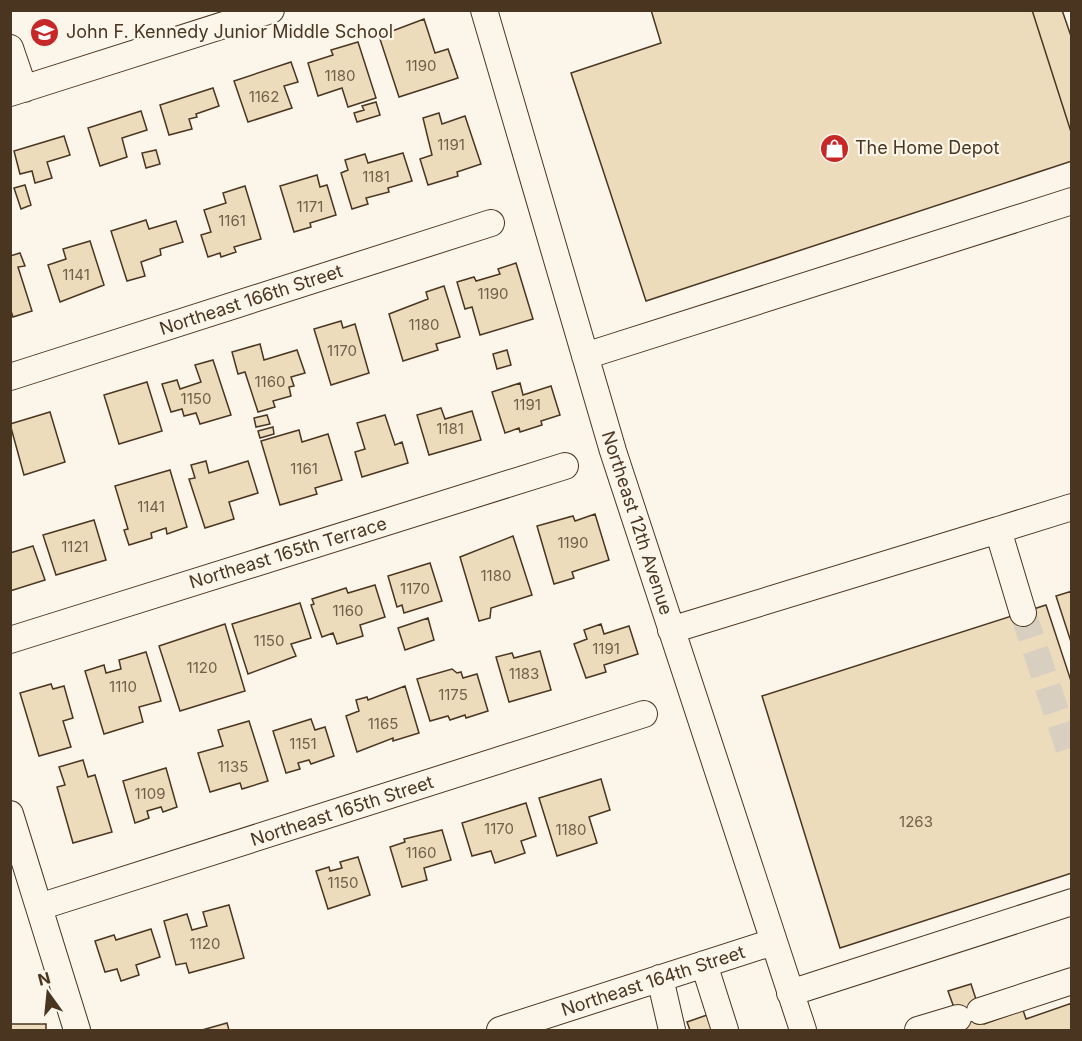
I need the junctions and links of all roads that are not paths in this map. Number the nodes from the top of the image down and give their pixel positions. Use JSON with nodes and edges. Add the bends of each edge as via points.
{"nodes":[{"id":1,"x":271,"y":10,"type":"edge"},
{"id":2,"x":484,"y":10,"type":"edge"},
{"id":3,"x":222,"y":18,"type":"edge"},
{"id":4,"x":10,"y":48,"type":"edge"},
{"id":5,"x":17,"y":91,"type":"edge"},
{"id":6,"x":1071,"y":201,"type":"edge"},
{"id":7,"x":491,"y":223,"type":"dead end"},
{"id":8,"x":585,"y":356,"type":"junction"},
{"id":9,"x":10,"y":377,"type":"edge"},
{"id":10,"x":565,"y":466,"type":"dead end"},
{"id":11,"x":1071,"y":507,"type":"edge"},
{"id":12,"x":998,"y":530,"type":"junction"},
{"id":13,"x":1023,"y":613,"type":"tunnel mouth"},
{"id":14,"x":671,"y":630,"type":"junction"},
{"id":15,"x":10,"y":640,"type":"edge"},
{"id":16,"x":644,"y":714,"type":"dead end"},
{"id":17,"x":12,"y":821,"type":"edge"},
{"id":18,"x":1071,"y":902,"type":"edge"},
{"id":19,"x":39,"y":907,"type":"junction"},
{"id":20,"x":773,"y":942,"type":"junction"},
{"id":21,"x":704,"y":964,"type":"junction"},
{"id":22,"x":660,"y":978,"type":"junction"},
{"id":23,"x":1071,"y":981,"type":"edge"},
{"id":24,"x":790,"y":993,"type":"junction"},
{"id":25,"x":561,"y":1021,"type":"edge"},
{"id":26,"x":77,"y":1030,"type":"edge"},
{"id":27,"x":500,"y":1030,"type":"edge"},
{"id":28,"x":672,"y":1030,"type":"edge"},
{"id":29,"x":725,"y":1030,"type":"edge"},
{"id":30,"x":803,"y":1030,"type":"edge"},
{"id":31,"x":918,"y":1030,"type":"edge"}],
"edges":[{"from":1,"to":3,"type":"street"},
{"from":2,"to":8,"type":"street","name":"Northeast 12th Avenue"},
{"from":3,"to":5,"type":"street"},
{"from":4,"to":5,"type":"street"},
{"from":6,"to":8,"type":"street"},
{"from":7,"to":9,"type":"street","name":"Northeast 166th Street"},
{"from":8,"to":14,"type":"street","name":"Northeast 12th Avenue"},
{"from":10,"to":15,"type":"street","name":"Northeast 165th Terrace"},
{"from":11,"to":12,"type":"street"},
{"from":12,"to":13,"type":"street"},
{"from":12,"to":14,"type":"street"},
{"from":14,"to":20,"type":"street","name":"Northeast 12th Avenue"},
{"from":16,"to":19,"type":"street","name":"Northeast 165th Street"},
{"from":17,"to":19,"type":"street"},
{"from":18,"to":24,"type":"street"},
{"from":19,"to":26,"type":"street"},
{"from":20,"to":21,"type":"street","name":"Northeast 164th Street"},
{"from":20,"to":24,"type":"street","name":"Northeast 12th Avenue"},
{"from":21,"to":22,"type":"street","name":"Northeast 164th Street"},
{"from":21,"to":29,"type":"street"},
{"from":22,"to":25,"type":"street","name":"Northeast 164th Street"},
{"from":22,"to":28,"type":"street"},
{"from":23,"to":31,"type":"street"},
{"from":24,"to":30,"type":"street","name":"Northeast 12th Avenue"},
{"from":25,"to":27,"type":"street","name":"Northeast 164th Street"}]}
